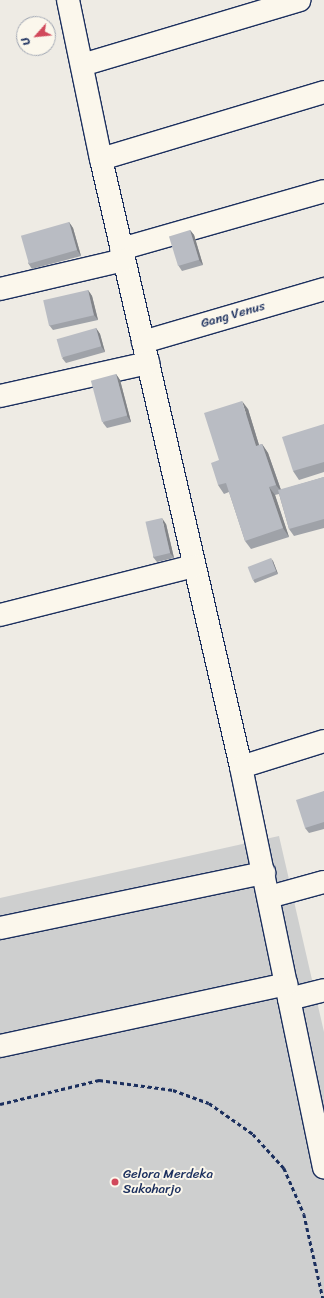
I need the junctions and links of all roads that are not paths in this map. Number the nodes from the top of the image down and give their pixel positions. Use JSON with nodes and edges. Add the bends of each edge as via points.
{"nodes":[{"id":1,"x":68,"y":0,"type":"edge"},
{"id":2,"x":300,"y":0,"type":"edge"},
{"id":3,"x":82,"y":64,"type":"junction"},
{"id":4,"x":324,"y":92,"type":"edge"},
{"id":5,"x":101,"y":159,"type":"junction"},
{"id":6,"x":324,"y":191,"type":"edge"},
{"id":7,"x":123,"y":254,"type":"junction"},
{"id":8,"x":0,"y":289,"type":"edge"},
{"id":9,"x":324,"y":289,"type":"edge"},
{"id":10,"x":145,"y":352,"type":"junction"},
{"id":11,"x":0,"y":396,"type":"edge"},
{"id":12,"x":194,"y":566,"type":"junction"},
{"id":13,"x":0,"y":615,"type":"edge"},
{"id":14,"x":324,"y":741,"type":"edge"},
{"id":15,"x":241,"y":767,"type":"junction"},
{"id":16,"x":264,"y":873,"type":"junction"},
{"id":17,"x":324,"y":882,"type":"edge"},
{"id":18,"x":269,"y":897,"type":"junction"},
{"id":19,"x":0,"y":928,"type":"edge"},
{"id":20,"x":324,"y":990,"type":"edge"},
{"id":21,"x":288,"y":992,"type":"junction"},
{"id":22,"x":0,"y":1046,"type":"edge"},
{"id":23,"x":316,"y":1093,"type":"edge"},
{"id":24,"x":324,"y":1168,"type":"edge"}],
"edges":[{"from":1,"to":3,"type":"street"},
{"from":2,"to":3,"type":"street"},
{"from":3,"to":5,"type":"street"},
{"from":4,"to":5,"type":"street"},
{"from":5,"to":7,"type":"street"},
{"from":6,"to":7,"type":"street"},
{"from":7,"to":8,"type":"street"},
{"from":7,"to":10,"type":"street"},
{"from":9,"to":10,"type":"street","name":"Gang Venus"},
{"from":10,"to":11,"type":"street","name":"Gang Venus"},
{"from":10,"to":12,"type":"street"},
{"from":12,"to":13,"type":"street"},
{"from":12,"to":15,"type":"street"},
{"from":14,"to":15,"type":"street"},
{"from":15,"to":16,"type":"street"},
{"from":16,"to":18,"type":"street"},
{"from":16,"to":19,"type":"street"},
{"from":17,"to":18,"type":"street"},
{"from":18,"to":21,"type":"street"},
{"from":20,"to":21,"type":"street"},
{"from":21,"to":22,"type":"street"},
{"from":21,"to":23,"type":"street"},
{"from":23,"to":24,"type":"street"}]}
